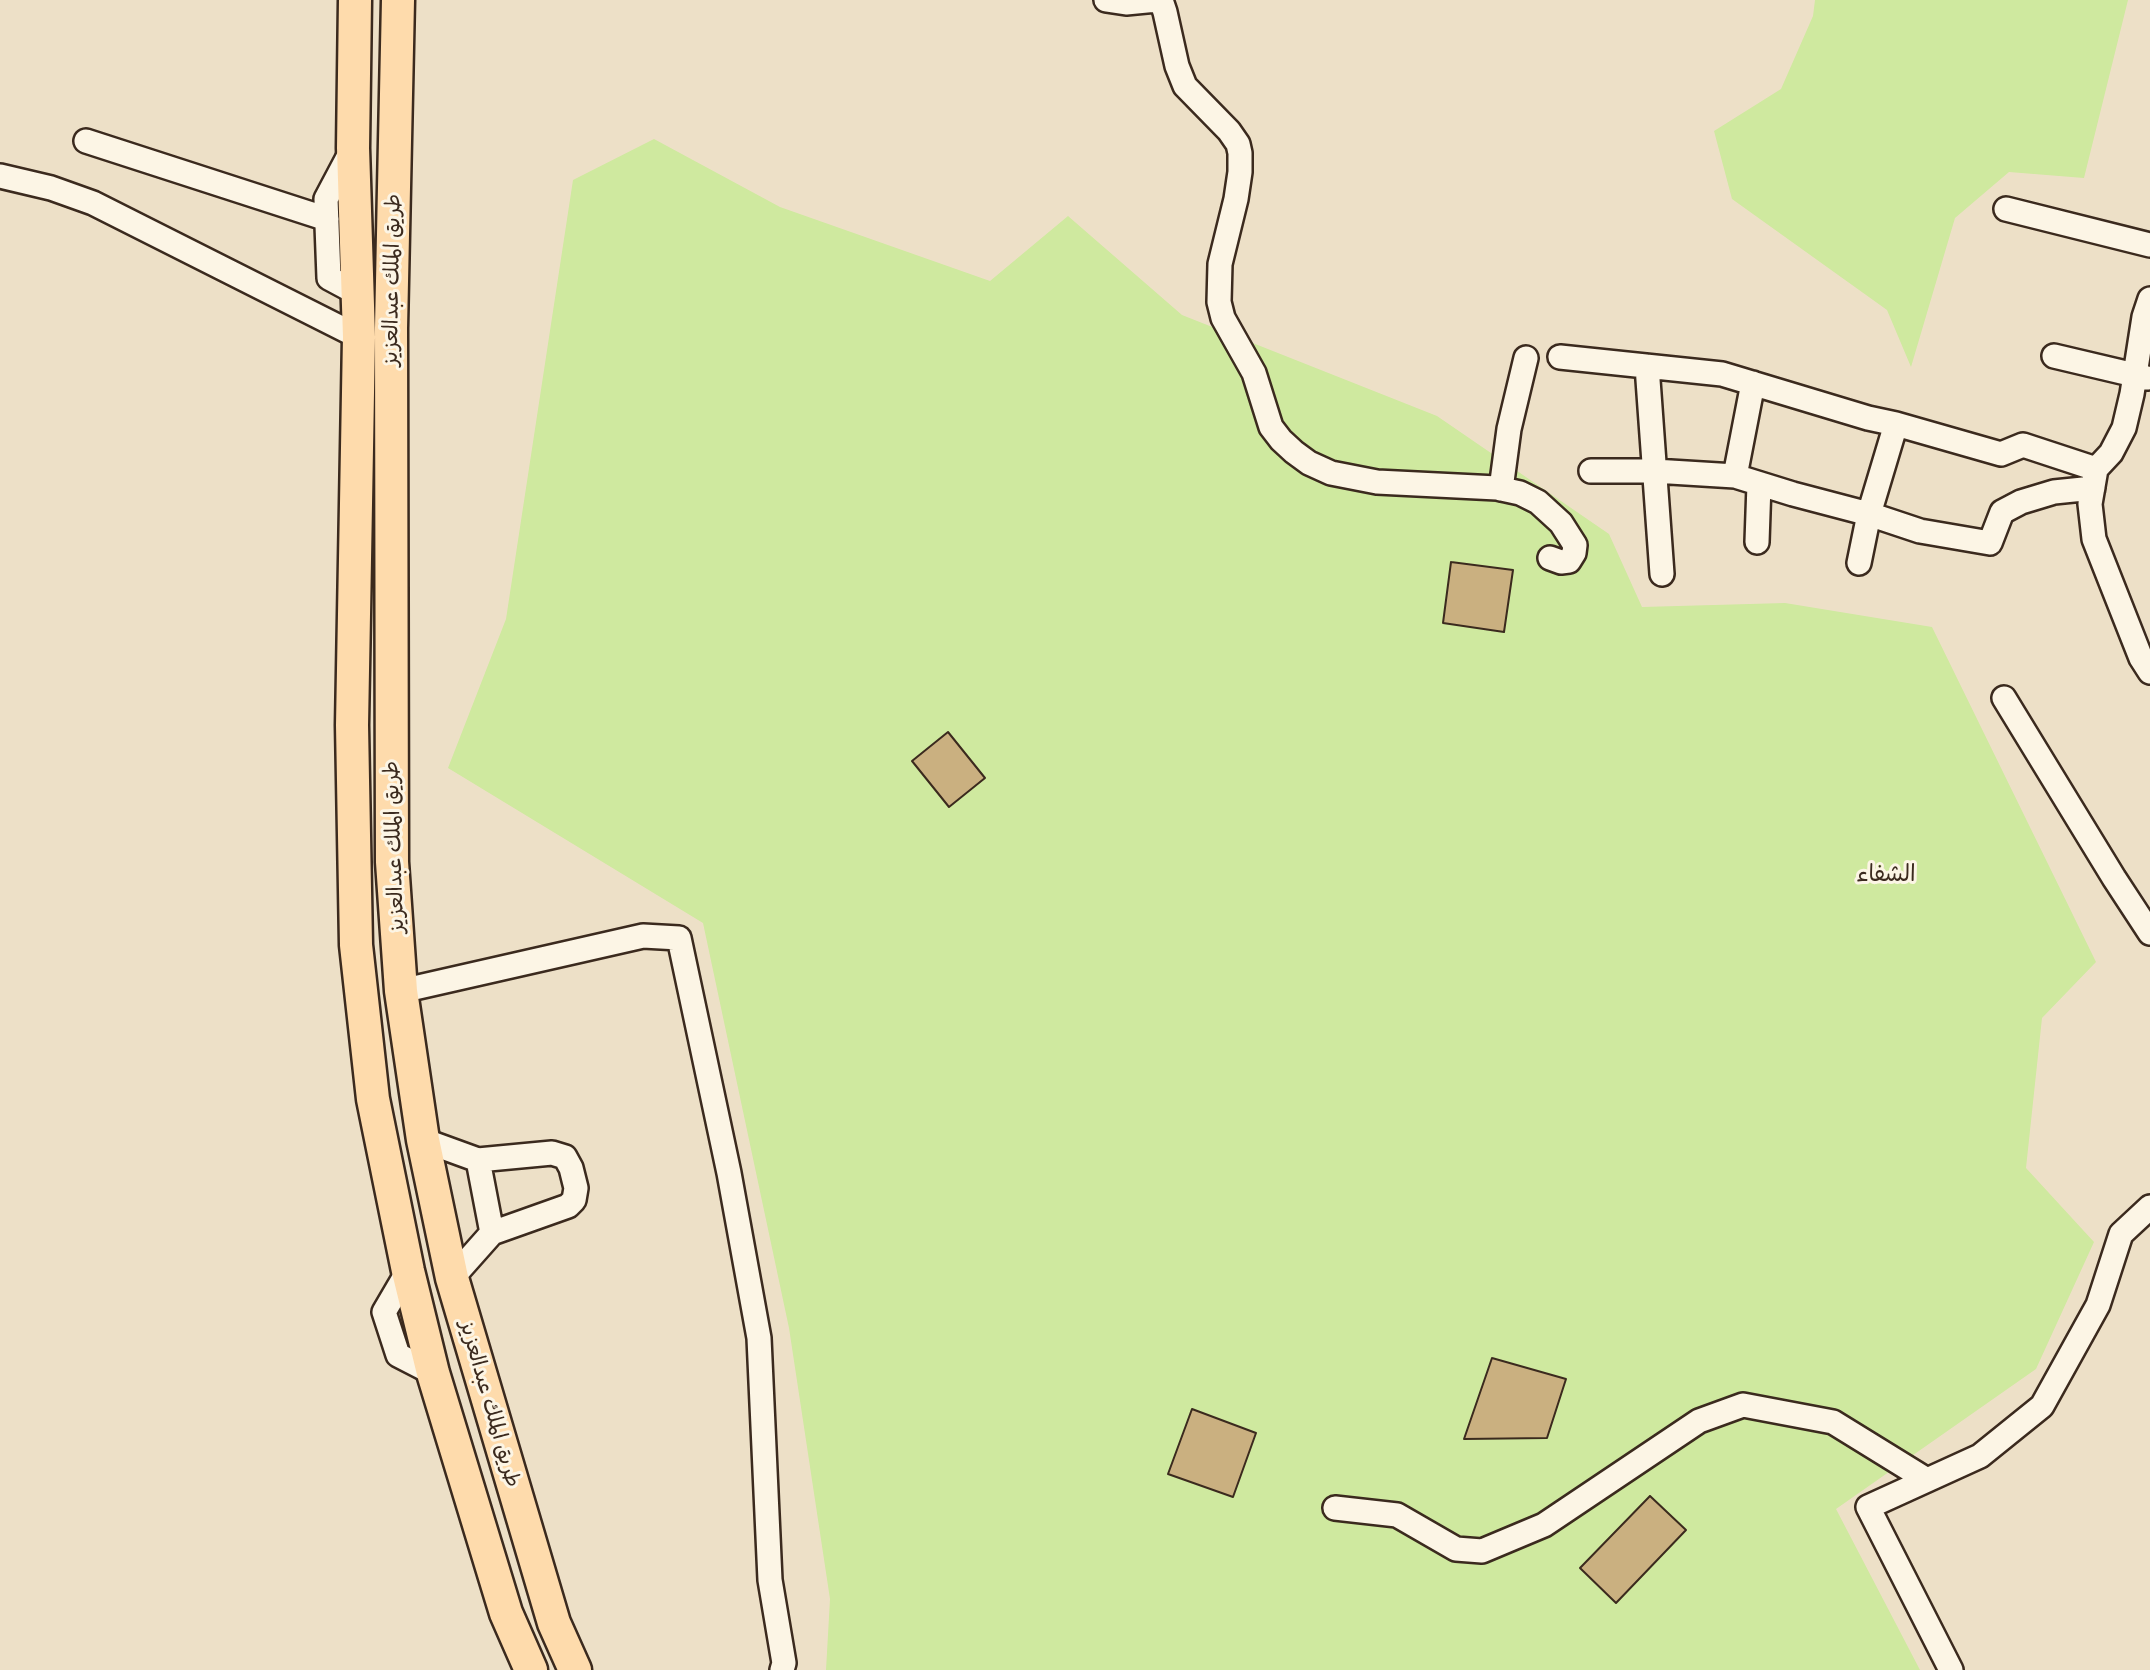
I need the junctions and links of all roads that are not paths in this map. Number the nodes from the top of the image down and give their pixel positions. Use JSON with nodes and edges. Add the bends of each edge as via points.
{"nodes":[{"id":1,"x":355,"y":0,"type":"edge"},
{"id":2,"x":398,"y":0,"type":"edge"},
{"id":3,"x":1106,"y":0,"type":"edge"},
{"id":4,"x":1159,"y":0,"type":"edge"},
{"id":5,"x":86,"y":141,"type":"dead end"},
{"id":6,"x":353,"y":148,"type":"junction"},
{"id":7,"x":0,"y":176,"type":"edge"},
{"id":8,"x":2006,"y":209,"type":"dead end"},
{"id":9,"x":327,"y":219,"type":"junction"},
{"id":10,"x":2150,"y":245,"type":"edge"},
{"id":11,"x":358,"y":293,"type":"junction"},
{"id":12,"x":2150,"y":299,"type":"edge"},
{"id":13,"x":359,"y":337,"type":"junction"},
{"id":14,"x":2054,"y":356,"type":"dead end"},
{"id":15,"x":1560,"y":357,"type":"dead end"},
{"id":16,"x":1526,"y":358,"type":"dead end"},
{"id":17,"x":1647,"y":366,"type":"junction"},
{"id":18,"x":2142,"y":378,"type":"edge"},
{"id":19,"x":1752,"y":383,"type":"junction"},
{"id":20,"x":1896,"y":424,"type":"junction"},
{"id":21,"x":1591,"y":471,"type":"dead end"},
{"id":22,"x":1654,"y":471,"type":"junction"},
{"id":23,"x":1735,"y":476,"type":"junction"},
{"id":24,"x":2095,"y":478,"type":"junction"},
{"id":25,"x":1759,"y":484,"type":"junction"},
{"id":26,"x":1501,"y":489,"type":"junction"},
{"id":27,"x":1869,"y":514,"type":"junction"},
{"id":28,"x":1757,"y":542,"type":"dead end"},
{"id":29,"x":1550,"y":558,"type":"dead end"},
{"id":30,"x":1859,"y":563,"type":"dead end"},
{"id":31,"x":1661,"y":574,"type":"dead end"},
{"id":32,"x":2150,"y":672,"type":"edge"},
{"id":33,"x":2004,"y":698,"type":"dead end"},
{"id":34,"x":2150,"y":933,"type":"edge"},
{"id":35,"x":401,"y":991,"type":"junction"},
{"id":36,"x":423,"y":1140,"type":"junction"},
{"id":37,"x":478,"y":1160,"type":"junction"},
{"id":38,"x":2150,"y":1208,"type":"edge"},
{"id":39,"x":492,"y":1233,"type":"junction"},
{"id":40,"x":452,"y":1278,"type":"junction"},
{"id":41,"x":1927,"y":1480,"type":"junction"},
{"id":42,"x":1335,"y":1508,"type":"dead end"},
{"id":43,"x":531,"y":1670,"type":"edge"},
{"id":44,"x":575,"y":1670,"type":"edge"},
{"id":45,"x":782,"y":1670,"type":"edge"},
{"id":46,"x":1951,"y":1670,"type":"edge"}],
"edges":[{"from":1,"to":6,"type":"highway","name":"طريق الملك عبدالعزيز"},
{"from":2,"to":35,"type":"highway","name":"طريق الملك عبدالعزيز","via":[[391,328],[392,862]]},
{"from":3,"to":4,"type":"street"},
{"from":4,"to":26,"type":"street","via":[[1185,86],[1238,144],[1240,172],[1220,264],[1219,302],[1254,373],[1271,427],[1294,452],[1331,473],[1377,482]]},
{"from":5,"to":9,"type":"street"},
{"from":6,"to":9,"type":"street","via":[[326,200]]},
{"from":6,"to":11,"type":"highway","name":"طريق الملك عبدالعزيز"},
{"from":7,"to":13,"type":"street","via":[[93,203]]},
{"from":8,"to":10,"type":"street"},
{"from":9,"to":11,"type":"street","via":[[329,278]]},
{"from":11,"to":13,"type":"highway","name":"طريق الملك عبدالعزيز"},
{"from":12,"to":18,"type":"street","via":[[2144,317]]},
{"from":13,"to":43,"type":"highway","name":"طريق الملك عبدالعزيز","via":[[352,725],[356,945],[373,1099],[433,1373],[506,1613]]},
{"from":14,"to":18,"type":"street"},
{"from":15,"to":17,"type":"street"},
{"from":16,"to":26,"type":"street"},
{"from":17,"to":19,"type":"street","via":[[1722,374]]},
{"from":17,"to":22,"type":"street"},
{"from":18,"to":24,"type":"street","via":[[2124,428]]},
{"from":19,"to":20,"type":"street"},
{"from":19,"to":23,"type":"street"},
{"from":20,"to":24,"type":"street","via":[[2001,454],[2023,445]]},
{"from":20,"to":27,"type":"street"},
{"from":21,"to":22,"type":"street"},
{"from":22,"to":23,"type":"street"},
{"from":22,"to":31,"type":"street"},
{"from":23,"to":25,"type":"street"},
{"from":24,"to":27,"type":"street","via":[[2001,512],[1990,543],[1920,531]]},
{"from":24,"to":32,"type":"street","via":[[2090,505],[2094,539]]},
{"from":25,"to":27,"type":"street"},
{"from":25,"to":28,"type":"street"},
{"from":26,"to":29,"type":"street","via":[[1538,502],[1570,535],[1575,545],[1569,561]]},
{"from":27,"to":30,"type":"street"},
{"from":33,"to":34,"type":"street"},
{"from":35,"to":36,"type":"highway","name":"طريق الملك عبدالعزيز"},
{"from":35,"to":45,"type":"street","via":[[643,936],[679,938],[759,1338],[770,1580]]},
{"from":36,"to":37,"type":"street"},
{"from":36,"to":40,"type":"highway","name":"طريق الملك عبدالعزيز"},
{"from":37,"to":39,"type":"street"},
{"from":37,"to":39,"type":"street","via":[[552,1153],[565,1157],[576,1188],[568,1206]]},
{"from":38,"to":41,"type":"street","via":[[2121,1234],[2098,1305],[2042,1406],[1980,1456]]},
{"from":39,"to":40,"type":"street"},
{"from":40,"to":44,"type":"highway","name":"طريق الملك عبدالعزيز","via":[[554,1623]]},
{"from":41,"to":42,"type":"street","via":[[1833,1422],[1743,1405],[1699,1421],[1544,1525],[1482,1551],[1456,1549],[1397,1515]]},
{"from":41,"to":46,"type":"street","via":[[1868,1507]]}]}
